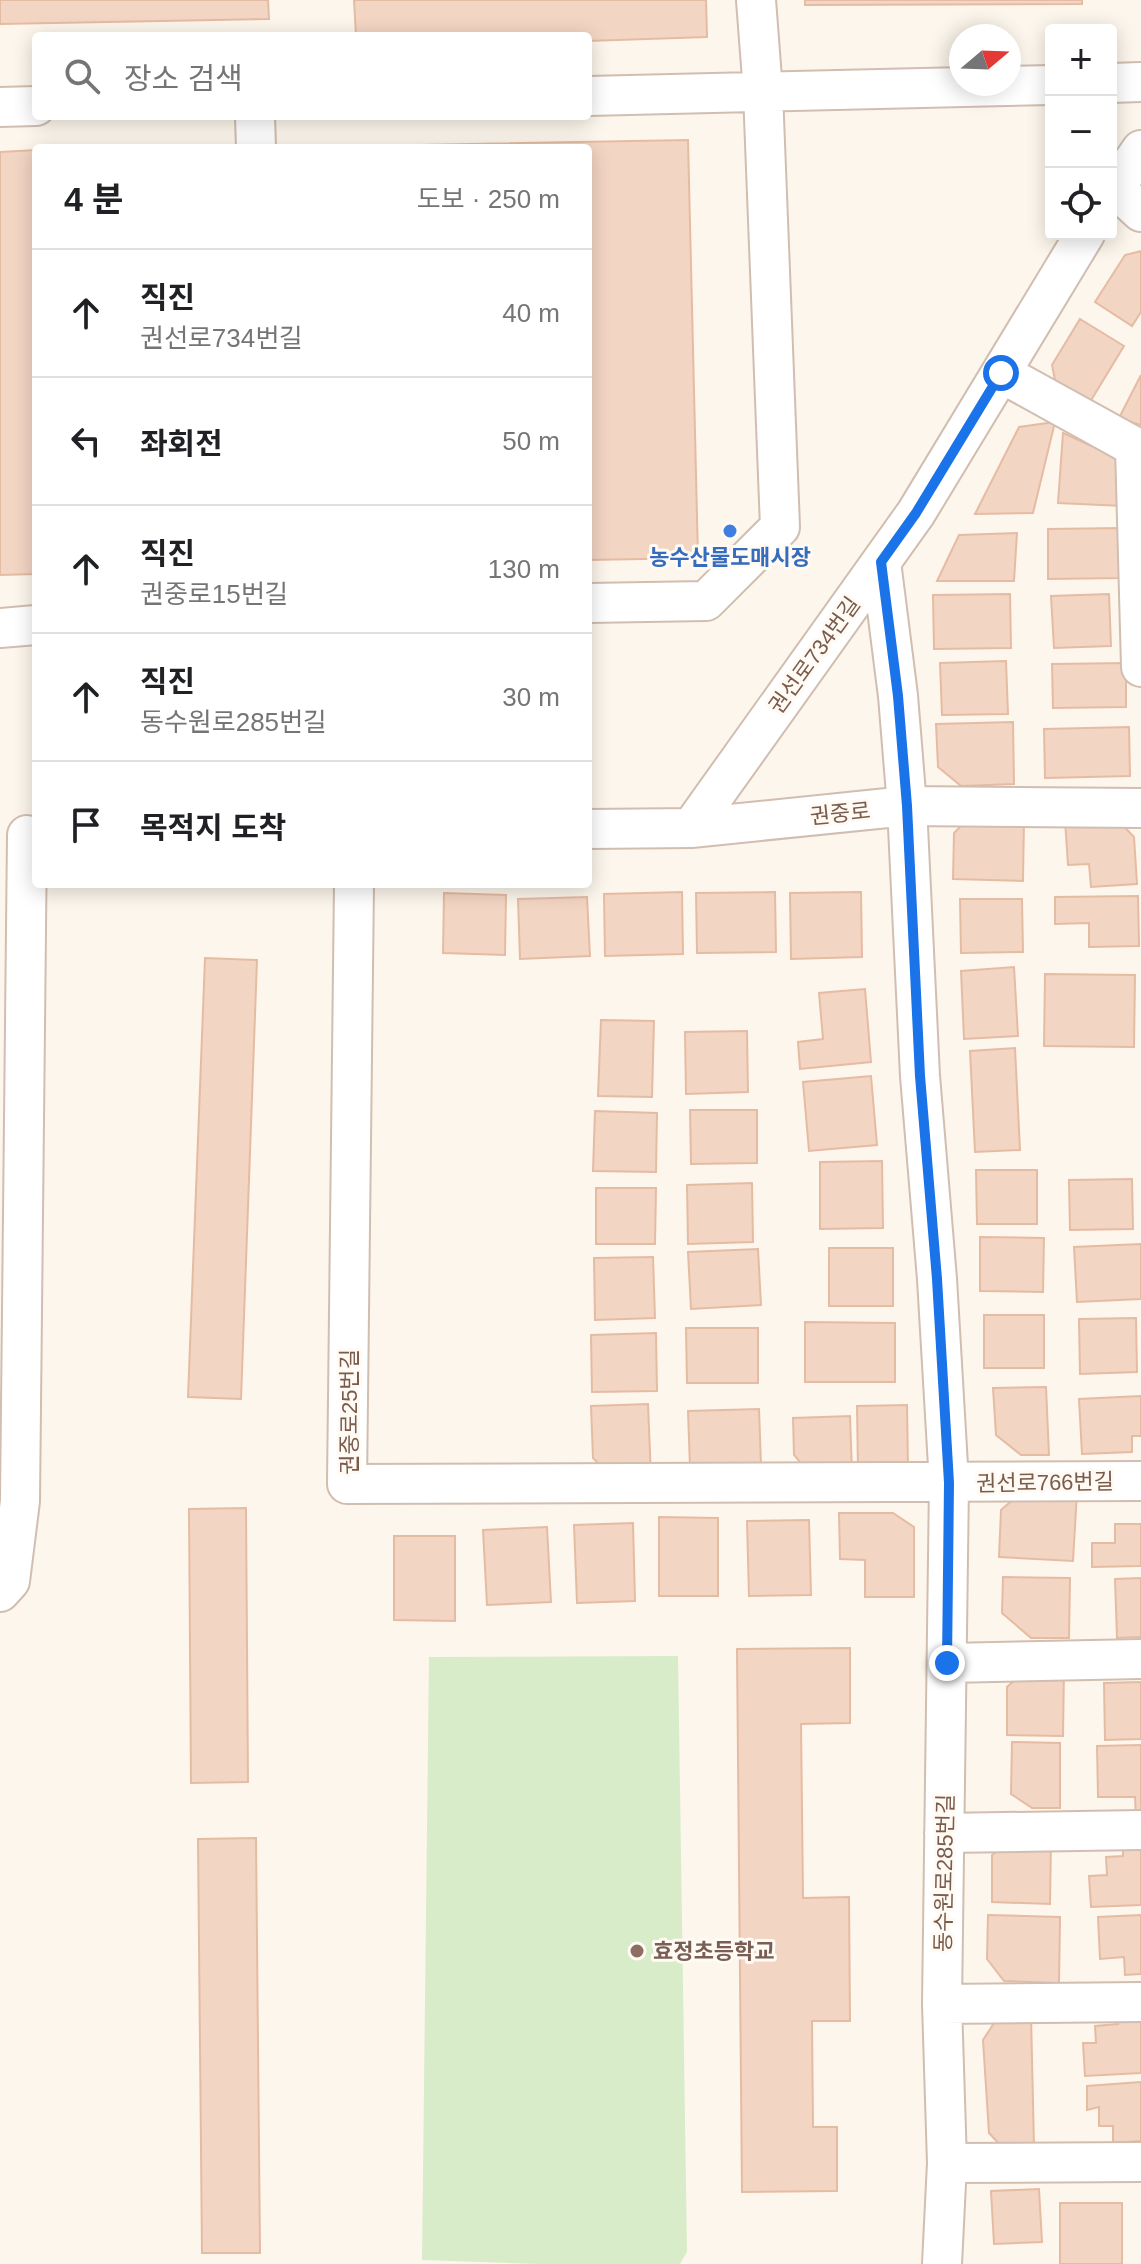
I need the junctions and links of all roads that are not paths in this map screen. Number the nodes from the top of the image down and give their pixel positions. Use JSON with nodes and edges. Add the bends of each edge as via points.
{"nodes":[{"id":1,"x":756,"y":0,"type":"edge"},
{"id":2,"x":1141,"y":82,"type":"edge"},
{"id":3,"x":1117,"y":83,"type":"edge"},
{"id":4,"x":1045,"y":85,"type":"edge"},
{"id":5,"x":763,"y":92,"type":"junction"},
{"id":6,"x":592,"y":96,"type":"edge"},
{"id":7,"x":32,"y":106,"type":"edge"},
{"id":8,"x":0,"y":107,"type":"edge"},
{"id":9,"x":255,"y":120,"type":"edge"},
{"id":10,"x":256,"y":144,"type":"edge"},
{"id":11,"x":1141,"y":150,"type":"edge"},
{"id":12,"x":1122,"y":198,"type":"edge"},
{"id":13,"x":1081,"y":240,"type":"edge"},
{"id":14,"x":1001,"y":373,"type":"junction"},
{"id":15,"x":1138,"y":447,"type":"edge"},
{"id":16,"x":881,"y":562,"type":"junction"},
{"id":17,"x":592,"y":603,"type":"edge"},
{"id":18,"x":32,"y":625,"type":"edge"},
{"id":19,"x":0,"y":628,"type":"edge"},
{"id":20,"x":1140,"y":652,"type":"edge"},
{"id":21,"x":907,"y":806,"type":"junction"},
{"id":22,"x":1141,"y":808,"type":"edge"},
{"id":23,"x":691,"y":828,"type":"junction"},
{"id":24,"x":592,"y":829,"type":"edge"},
{"id":25,"x":21,"y":835,"type":"edge"},
{"id":26,"x":354,"y":888,"type":"edge"},
{"id":27,"x":1141,"y":1481,"type":"edge"},
{"id":28,"x":949,"y":1483,"type":"junction"},
{"id":29,"x":0,"y":1592,"type":"edge"},
{"id":30,"x":1141,"y":1659,"type":"edge"},
{"id":31,"x":947,"y":1663,"type":"junction"},
{"id":32,"x":1141,"y":1830,"type":"edge"},
{"id":33,"x":944,"y":1833,"type":"junction"},
{"id":34,"x":1141,"y":2002,"type":"edge"},
{"id":35,"x":942,"y":2004,"type":"junction"},
{"id":36,"x":1141,"y":2162,"type":"edge"},
{"id":37,"x":947,"y":2163,"type":"junction"},
{"id":38,"x":942,"y":2264,"type":"edge"}],
"edges":[{"from":1,"to":5,"type":"street"},
{"from":2,"to":3,"type":"street"},
{"from":4,"to":5,"type":"street"},
{"from":5,"to":6,"type":"street"},
{"from":5,"to":17,"type":"street","via":[[780,527],[706,601]]},
{"from":7,"to":8,"type":"street"},
{"from":9,"to":10,"type":"street"},
{"from":11,"to":12,"type":"street"},
{"from":13,"to":14,"type":"street","name":"권선로734번길"},
{"from":14,"to":15,"type":"street"},
{"from":14,"to":16,"type":"street","name":"권선로734번길"},
{"from":15,"to":20,"type":"street"},
{"from":16,"to":21,"type":"street","name":"동수원로285번길"},
{"from":16,"to":23,"type":"street","name":"권선로734번길"},
{"from":18,"to":19,"type":"street"},
{"from":21,"to":22,"type":"street","name":"권중로"},
{"from":21,"to":23,"type":"street","name":"권중로"},
{"from":21,"to":28,"type":"street","name":"동수원로285번길"},
{"from":23,"to":24,"type":"street","name":"권중로"},
{"from":25,"to":29,"type":"street","via":[[20,1501],[10,1581]]},
{"from":26,"to":28,"type":"street","name":"권중로25번길","via":[[347,1484]]},
{"from":27,"to":28,"type":"street","name":"권선로766번길"},
{"from":28,"to":31,"type":"street","name":"동수원로285번길"},
{"from":30,"to":31,"type":"street"},
{"from":31,"to":33,"type":"street","name":"동수원로285번길"},
{"from":32,"to":33,"type":"street"},
{"from":33,"to":35,"type":"street","name":"동수원로285번길"},
{"from":34,"to":35,"type":"street"},
{"from":35,"to":37,"type":"street","name":"동수원로285번길"},
{"from":36,"to":37,"type":"street"},
{"from":37,"to":38,"type":"street","name":"동수원로285번길"}]}
